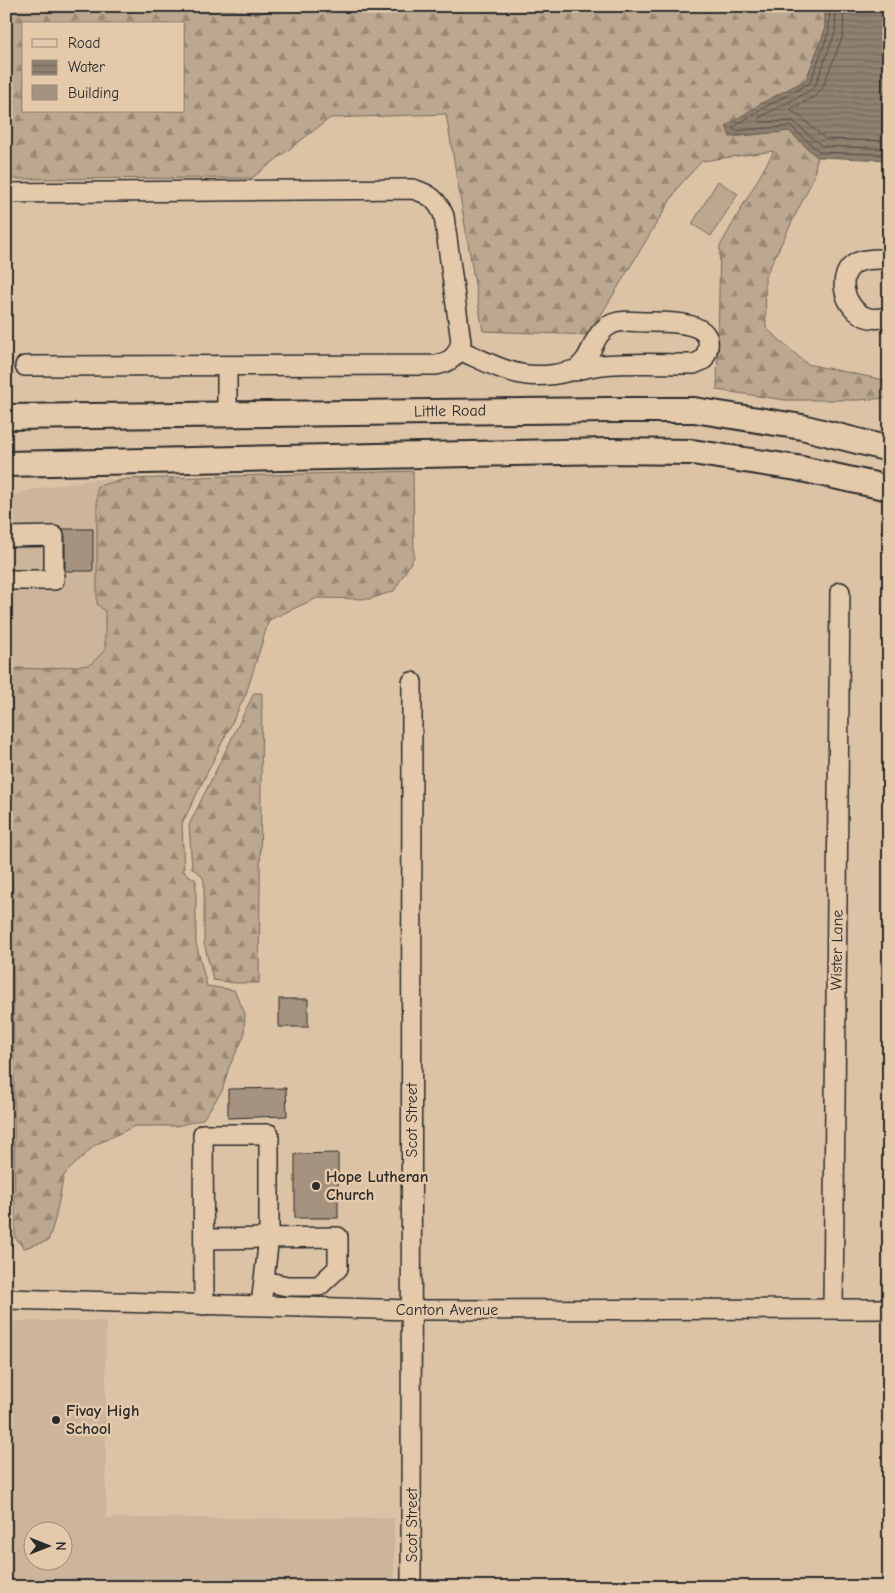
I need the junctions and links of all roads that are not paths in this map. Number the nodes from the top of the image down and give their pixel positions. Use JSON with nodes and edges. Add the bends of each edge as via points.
{"nodes":[{"id":1,"x":6,"y":193,"type":"edge"},
{"id":2,"x":889,"y":259,"type":"edge"},
{"id":3,"x":889,"y":317,"type":"edge"},
{"id":4,"x":459,"y":350,"type":"junction"},
{"id":5,"x":24,"y":366,"type":"dead end"},
{"id":6,"x":226,"y":366,"type":"junction"},
{"id":7,"x":575,"y":371,"type":"junction"},
{"id":8,"x":227,"y":414,"type":"junction"},
{"id":9,"x":6,"y":417,"type":"edge"},
{"id":10,"x":889,"y":449,"type":"edge"},
{"id":11,"x":6,"y":464,"type":"edge"},
{"id":12,"x":889,"y":488,"type":"edge"},
{"id":13,"x":6,"y":537,"type":"edge"},
{"id":14,"x":6,"y":580,"type":"edge"},
{"id":15,"x":840,"y":592,"type":"dead end"},
{"id":16,"x":412,"y":682,"type":"dead end"},
{"id":17,"x":269,"y":1237,"type":"junction"},
{"id":18,"x":204,"y":1239,"type":"junction"},
{"id":19,"x":264,"y":1281,"type":"junction"},
{"id":20,"x":6,"y":1299,"type":"edge"},
{"id":21,"x":204,"y":1305,"type":"junction"},
{"id":22,"x":261,"y":1305,"type":"junction"},
{"id":23,"x":833,"y":1308,"type":"junction"},
{"id":24,"x":889,"y":1309,"type":"edge"},
{"id":25,"x":412,"y":1310,"type":"junction"},
{"id":26,"x":412,"y":1587,"type":"edge"}],
"edges":[{"from":1,"to":4,"type":"street","via":[[413,189],[426,193],[434,198],[444,216],[461,342]]},
{"from":2,"to":3,"type":"street","via":[[873,258],[858,262],[848,269],[844,282],[845,295],[853,310],[866,318]]},
{"from":4,"to":6,"type":"street","via":[[448,362],[436,365]]},
{"from":4,"to":7,"type":"street","via":[[506,370],[525,374],[543,376]]},
{"from":5,"to":6,"type":"street"},
{"from":6,"to":8,"type":"street"},
{"from":7,"to":7,"type":"street","via":[[603,365],[694,364],[703,360],[709,347],[708,339],[702,331],[674,322],[618,322],[608,325],[598,336],[586,360]]},
{"from":8,"to":9,"type":"main road","name":"Little Road"},
{"from":8,"to":10,"type":"main road","name":"Little Road","via":[[694,410],[802,427]]},
{"from":11,"to":12,"type":"main road","via":[[692,452],[796,468]]},
{"from":13,"to":14,"type":"street","via":[[54,536],[54,580]]},
{"from":15,"to":23,"type":"street","name":"Wister Lane"},
{"from":16,"to":25,"type":"street","name":"Scot Street"},
{"from":17,"to":18,"type":"street"},
{"from":17,"to":18,"type":"street","via":[[269,1134],[203,1134]]},
{"from":17,"to":19,"type":"street"},
{"from":17,"to":19,"type":"street","via":[[338,1237],[338,1268],[319,1286],[287,1286]]},
{"from":18,"to":21,"type":"street"},
{"from":19,"to":22,"type":"street"},
{"from":20,"to":21,"type":"street","name":"Canton Avenue"},
{"from":21,"to":22,"type":"street","name":"Canton Avenue"},
{"from":22,"to":25,"type":"street","name":"Canton Avenue"},
{"from":23,"to":24,"type":"street","name":"Canton Avenue"},
{"from":23,"to":25,"type":"street","name":"Canton Avenue"},
{"from":25,"to":26,"type":"street","name":"Scot Street"}]}
